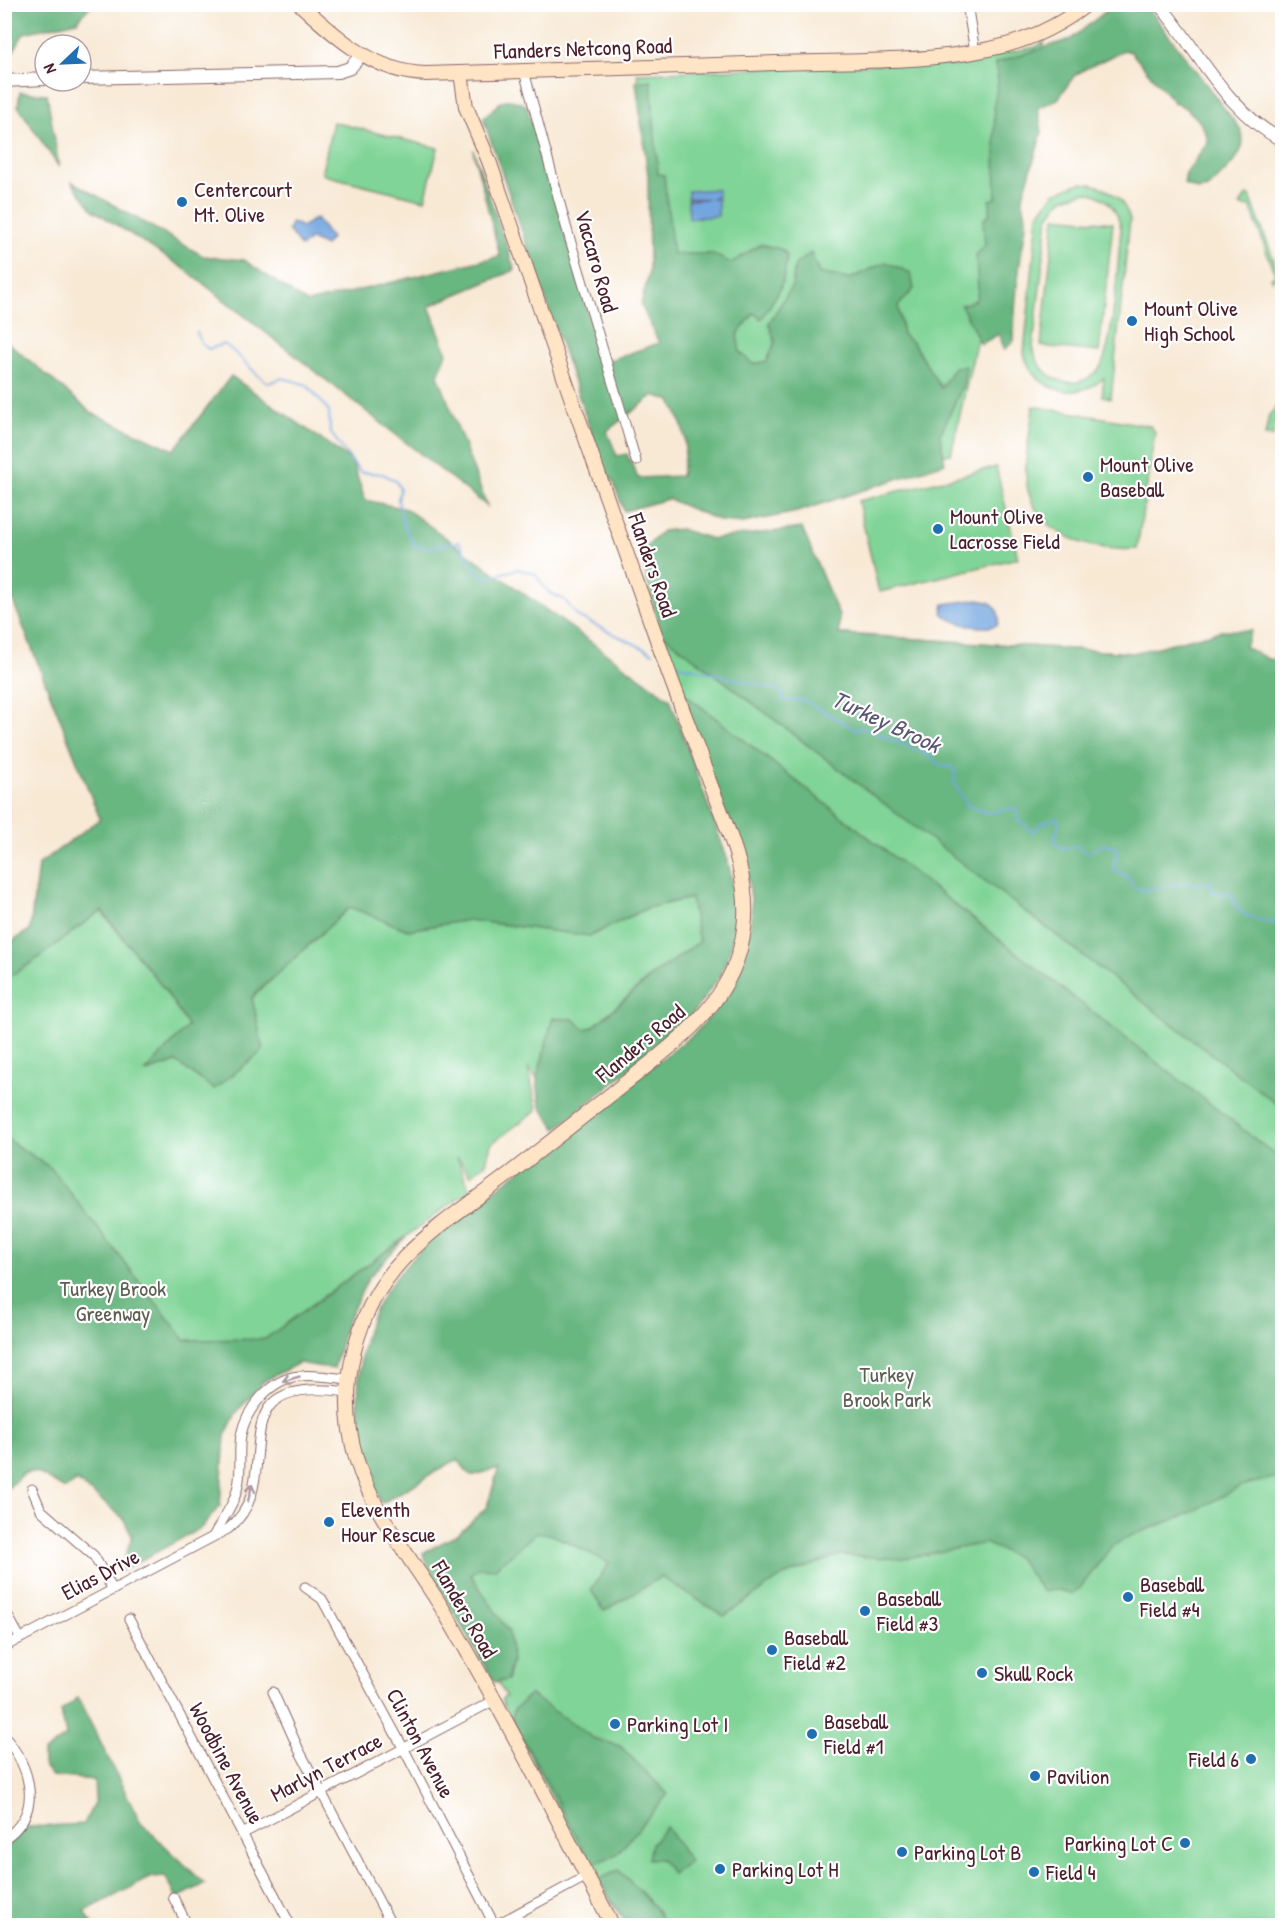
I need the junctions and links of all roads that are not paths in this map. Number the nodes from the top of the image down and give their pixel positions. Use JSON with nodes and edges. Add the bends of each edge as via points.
{"nodes":[{"id":1,"x":300,"y":4,"type":"edge"},
{"id":2,"x":967,"y":4,"type":"edge"},
{"id":3,"x":1088,"y":4,"type":"edge"},
{"id":4,"x":1159,"y":4,"type":"edge"},
{"id":5,"x":975,"y":52,"type":"junction"},
{"id":6,"x":362,"y":54,"type":"junction"},
{"id":7,"x":524,"y":71,"type":"junction"},
{"id":8,"x":461,"y":73,"type":"junction"},
{"id":9,"x":93,"y":78,"type":"edge"},
{"id":10,"x":33,"y":80,"type":"edge"},
{"id":11,"x":4,"y":81,"type":"edge"},
{"id":12,"x":1280,"y":135,"type":"edge"},
{"id":13,"x":636,"y":461,"type":"dead end"},
{"id":14,"x":348,"y":1386,"type":"junction"},
{"id":15,"x":32,"y":1489,"type":"dead end"},
{"id":16,"x":214,"y":1535,"type":"junction"},
{"id":17,"x":305,"y":1587,"type":"dead end"},
{"id":18,"x":113,"y":1590,"type":"junction"},
{"id":19,"x":4,"y":1609,"type":"edge"},
{"id":20,"x":129,"y":1619,"type":"dead end"},
{"id":21,"x":20,"y":1638,"type":"junction"},
{"id":22,"x":4,"y":1647,"type":"edge"},
{"id":23,"x":273,"y":1692,"type":"dead end"},
{"id":24,"x":493,"y":1701,"type":"junction"},
{"id":25,"x":4,"y":1736,"type":"edge"},
{"id":26,"x":403,"y":1748,"type":"junction"},
{"id":27,"x":322,"y":1791,"type":"junction"},
{"id":28,"x":242,"y":1834,"type":"junction"},
{"id":29,"x":4,"y":1839,"type":"edge"},
{"id":30,"x":587,"y":1876,"type":"junction"},
{"id":31,"x":173,"y":1897,"type":"dead end"},
{"id":32,"x":494,"y":1925,"type":"edge"},
{"id":33,"x":188,"y":1926,"type":"edge"},
{"id":34,"x":291,"y":1926,"type":"edge"},
{"id":35,"x":392,"y":1926,"type":"edge"},
{"id":36,"x":613,"y":1926,"type":"edge"}],
"edges":[{"from":1,"to":6,"type":"main road","name":"Flanders Netcong Road"},
{"from":2,"to":5,"type":"street"},
{"from":3,"to":5,"type":"main road","name":"Flanders Netcong Road","via":[[1035,35]]},
{"from":4,"to":12,"type":"street","via":[[1233,100],[1252,120]]},
{"from":5,"to":7,"type":"main road","name":"Flanders Netcong Road"},
{"from":6,"to":8,"type":"main road","name":"Flanders Netcong Road","via":[[404,73]]},
{"from":6,"to":9,"type":"street","via":[[349,68],[338,72]]},
{"from":7,"to":8,"type":"main road","name":"Flanders Netcong Road"},
{"from":7,"to":13,"type":"street","name":"Vaccaro Road"},
{"from":8,"to":14,"type":"main road","name":"Flanders Road","via":[[468,112],[489,161],[734,848],[744,885],[746,913],[733,970],[705,1015],[638,1074],[402,1260],[383,1284],[366,1317],[354,1350]]},
{"from":10,"to":11,"type":"street"},
{"from":16,"to":14,"type":"street","name":"Elias Drive","one_way":true,"via":[[232,1526],[246,1506],[262,1420],[273,1403],[295,1390]]},
{"from":14,"to":16,"type":"street","one_way":true,"via":[[294,1377],[276,1385],[257,1401],[241,1434],[236,1495]]},
{"from":14,"to":24,"type":"main road","name":"Flanders Road","via":[[349,1430],[368,1490],[446,1615]]},
{"from":15,"to":18,"type":"street","via":[[40,1510],[94,1556]]},
{"from":16,"to":18,"type":"street","name":"Elias Drive"},
{"from":17,"to":26,"type":"street","name":"Clinton Avenue","via":[[322,1599]]},
{"from":18,"to":21,"type":"street","name":"Elias Drive"},
{"from":19,"to":21,"type":"street"},
{"from":20,"to":28,"type":"street","name":"Woodbine Avenue"},
{"from":21,"to":22,"type":"street","name":"Elias Drive"},
{"from":23,"to":27,"type":"street"},
{"from":24,"to":26,"type":"street","name":"Marlyn Terrace"},
{"from":24,"to":30,"type":"main road","name":"Flanders Road"},
{"from":25,"to":29,"type":"street","via":[[24,1767],[31,1794],[25,1818]]},
{"from":26,"to":27,"type":"street","name":"Marlyn Terrace"},
{"from":26,"to":32,"type":"street","name":"Clinton Avenue"},
{"from":27,"to":28,"type":"street","name":"Marlyn Terrace"},
{"from":27,"to":35,"type":"street"},
{"from":28,"to":34,"type":"street","name":"Woodbine Avenue"},
{"from":30,"to":32,"type":"street"},
{"from":30,"to":36,"type":"main road","name":"Flanders Road"},
{"from":31,"to":33,"type":"street"}]}
